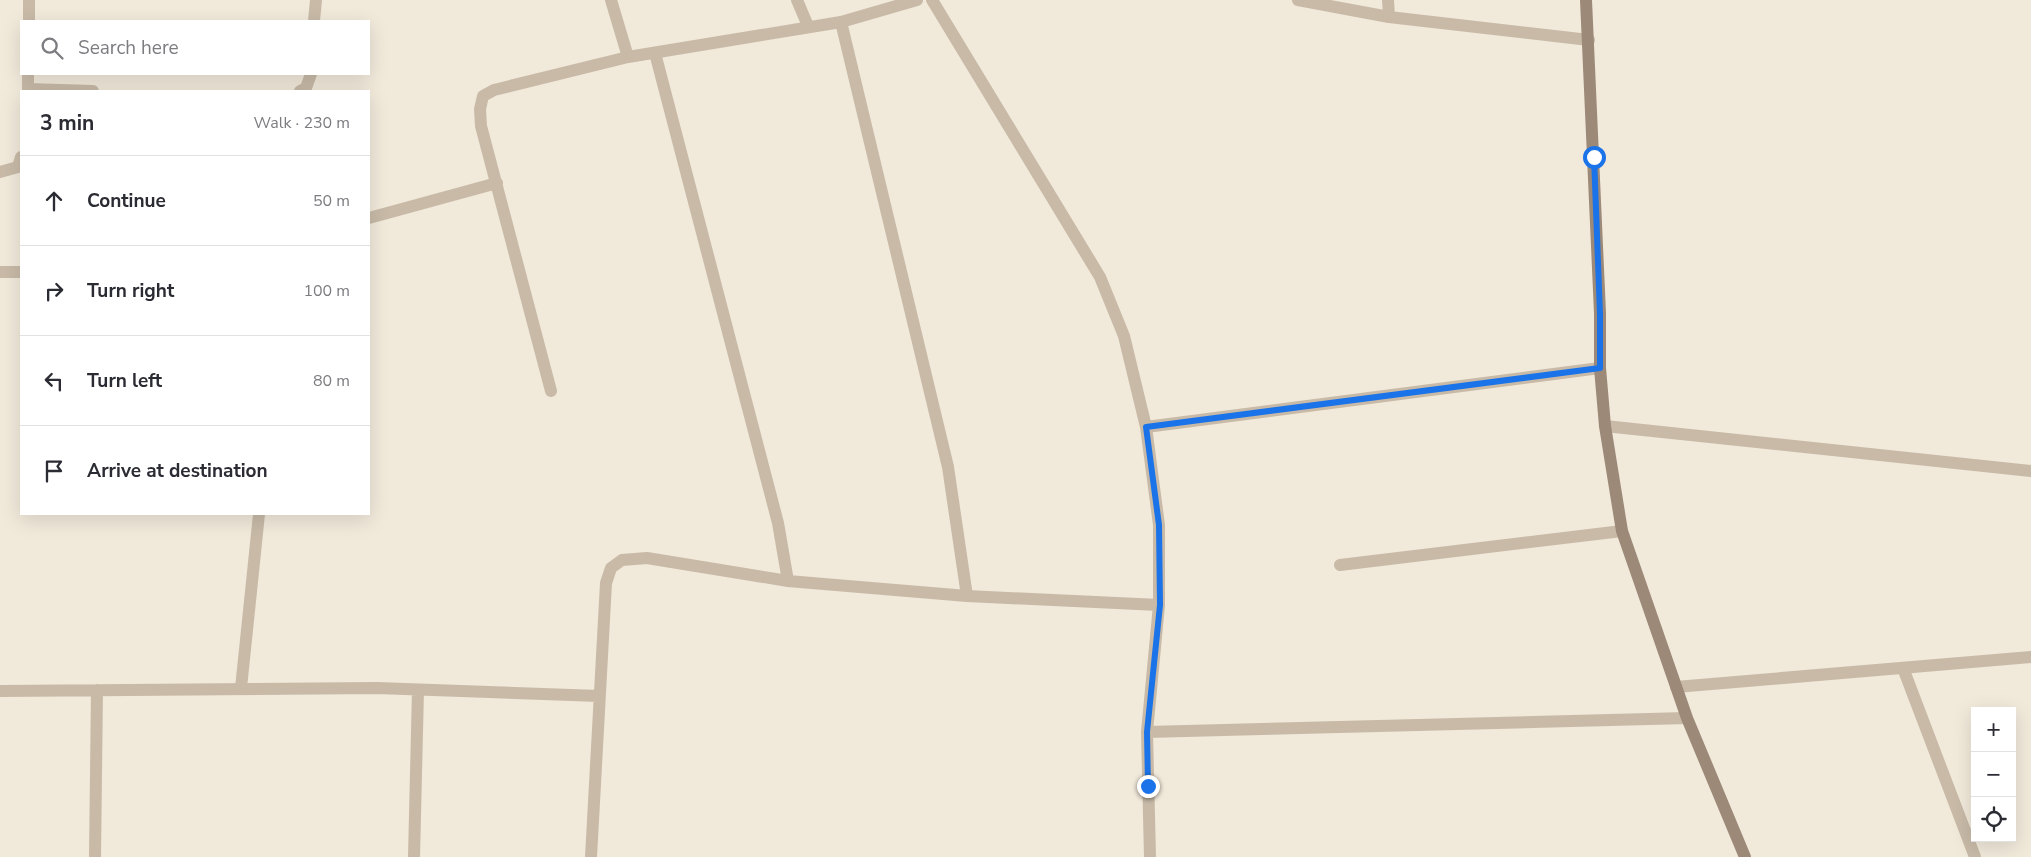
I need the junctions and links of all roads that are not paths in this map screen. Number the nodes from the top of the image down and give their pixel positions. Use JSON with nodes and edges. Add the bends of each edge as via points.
{"nodes":[{"id":1,"x":29,"y":0,"type":"edge"},
{"id":2,"x":316,"y":0,"type":"edge"},
{"id":3,"x":611,"y":0,"type":"edge"},
{"id":4,"x":797,"y":0,"type":"edge"},
{"id":5,"x":917,"y":0,"type":"edge"},
{"id":6,"x":932,"y":0,"type":"edge"},
{"id":7,"x":1298,"y":0,"type":"edge"},
{"id":8,"x":1388,"y":0,"type":"edge"},
{"id":9,"x":1586,"y":0,"type":"edge"},
{"id":10,"x":1389,"y":17,"type":"junction"},
{"id":11,"x":29,"y":20,"type":"edge"},
{"id":12,"x":314,"y":20,"type":"edge"},
{"id":13,"x":840,"y":22,"type":"junction"},
{"id":14,"x":808,"y":26,"type":"junction"},
{"id":15,"x":1589,"y":40,"type":"junction"},
{"id":16,"x":655,"y":53,"type":"junction"},
{"id":17,"x":628,"y":57,"type":"junction"},
{"id":18,"x":28,"y":75,"type":"edge"},
{"id":19,"x":311,"y":75,"type":"edge"},
{"id":20,"x":28,"y":90,"type":"edge"},
{"id":21,"x":302,"y":90,"type":"edge"},
{"id":22,"x":20,"y":160,"type":"edge"},
{"id":23,"x":0,"y":172,"type":"edge"},
{"id":24,"x":497,"y":183,"type":"junction"},
{"id":25,"x":370,"y":218,"type":"edge"},
{"id":26,"x":0,"y":272,"type":"edge"},
{"id":27,"x":20,"y":272,"type":"edge"},
{"id":28,"x":1600,"y":368,"type":"junction"},
{"id":29,"x":551,"y":391,"type":"dead end"},
{"id":30,"x":1605,"y":426,"type":"junction"},
{"id":31,"x":1146,"y":427,"type":"junction"},
{"id":32,"x":2031,"y":471,"type":"edge"},
{"id":33,"x":259,"y":515,"type":"edge"},
{"id":34,"x":1622,"y":531,"type":"junction"},
{"id":35,"x":1340,"y":565,"type":"dead end"},
{"id":36,"x":788,"y":581,"type":"junction"},
{"id":37,"x":967,"y":596,"type":"junction"},
{"id":38,"x":1160,"y":605,"type":"junction"},
{"id":39,"x":2031,"y":657,"type":"edge"},
{"id":40,"x":1903,"y":668,"type":"junction"},
{"id":41,"x":1676,"y":687,"type":"junction"},
{"id":42,"x":241,"y":688,"type":"junction"},
{"id":43,"x":97,"y":690,"type":"junction"},
{"id":44,"x":418,"y":690,"type":"junction"},
{"id":45,"x":0,"y":691,"type":"edge"},
{"id":46,"x":599,"y":696,"type":"junction"},
{"id":47,"x":1687,"y":718,"type":"junction"},
{"id":48,"x":1147,"y":732,"type":"junction"},
{"id":49,"x":95,"y":857,"type":"edge"},
{"id":50,"x":414,"y":857,"type":"edge"},
{"id":51,"x":591,"y":857,"type":"edge"},
{"id":52,"x":1150,"y":857,"type":"edge"},
{"id":53,"x":1745,"y":857,"type":"edge"},
{"id":54,"x":1975,"y":857,"type":"edge"}],
"edges":[{"from":1,"to":11,"type":"street"},
{"from":2,"to":12,"type":"street"},
{"from":3,"to":17,"type":"street"},
{"from":4,"to":14,"type":"street"},
{"from":5,"to":13,"type":"street"},
{"from":6,"to":31,"type":"street","via":[[1100,277],[1124,336]]},
{"from":7,"to":10,"type":"street"},
{"from":8,"to":10,"type":"street"},
{"from":9,"to":15,"type":"street"},
{"from":10,"to":15,"type":"street"},
{"from":13,"to":14,"type":"street"},
{"from":13,"to":37,"type":"street","via":[[948,467]]},
{"from":14,"to":16,"type":"street"},
{"from":15,"to":28,"type":"street"},
{"from":16,"to":17,"type":"street"},
{"from":16,"to":36,"type":"street","via":[[778,523]]},
{"from":17,"to":24,"type":"street","via":[[494,90],[483,96],[481,126]]},
{"from":18,"to":20,"type":"street"},
{"from":19,"to":21,"type":"street"},
{"from":22,"to":23,"type":"street","via":[[18,167]]},
{"from":24,"to":25,"type":"street"},
{"from":24,"to":29,"type":"street"},
{"from":26,"to":27,"type":"street"},
{"from":28,"to":30,"type":"street"},
{"from":28,"to":31,"type":"street"},
{"from":30,"to":32,"type":"street"},
{"from":30,"to":34,"type":"street"},
{"from":31,"to":38,"type":"street","via":[[1159,525]]},
{"from":33,"to":42,"type":"street"},
{"from":34,"to":35,"type":"street"},
{"from":34,"to":41,"type":"street"},
{"from":36,"to":37,"type":"street"},
{"from":36,"to":46,"type":"street","via":[[647,558],[622,560],[611,568],[606,583]]},
{"from":37,"to":38,"type":"street"},
{"from":38,"to":48,"type":"street"},
{"from":39,"to":40,"type":"street"},
{"from":40,"to":41,"type":"street"},
{"from":40,"to":54,"type":"street"},
{"from":41,"to":47,"type":"street"},
{"from":42,"to":43,"type":"street"},
{"from":42,"to":44,"type":"street"},
{"from":43,"to":45,"type":"street"},
{"from":43,"to":49,"type":"street"},
{"from":44,"to":46,"type":"street"},
{"from":44,"to":50,"type":"street"},
{"from":46,"to":51,"type":"street"},
{"from":47,"to":48,"type":"street"},
{"from":47,"to":53,"type":"street"},
{"from":48,"to":52,"type":"street"}]}
